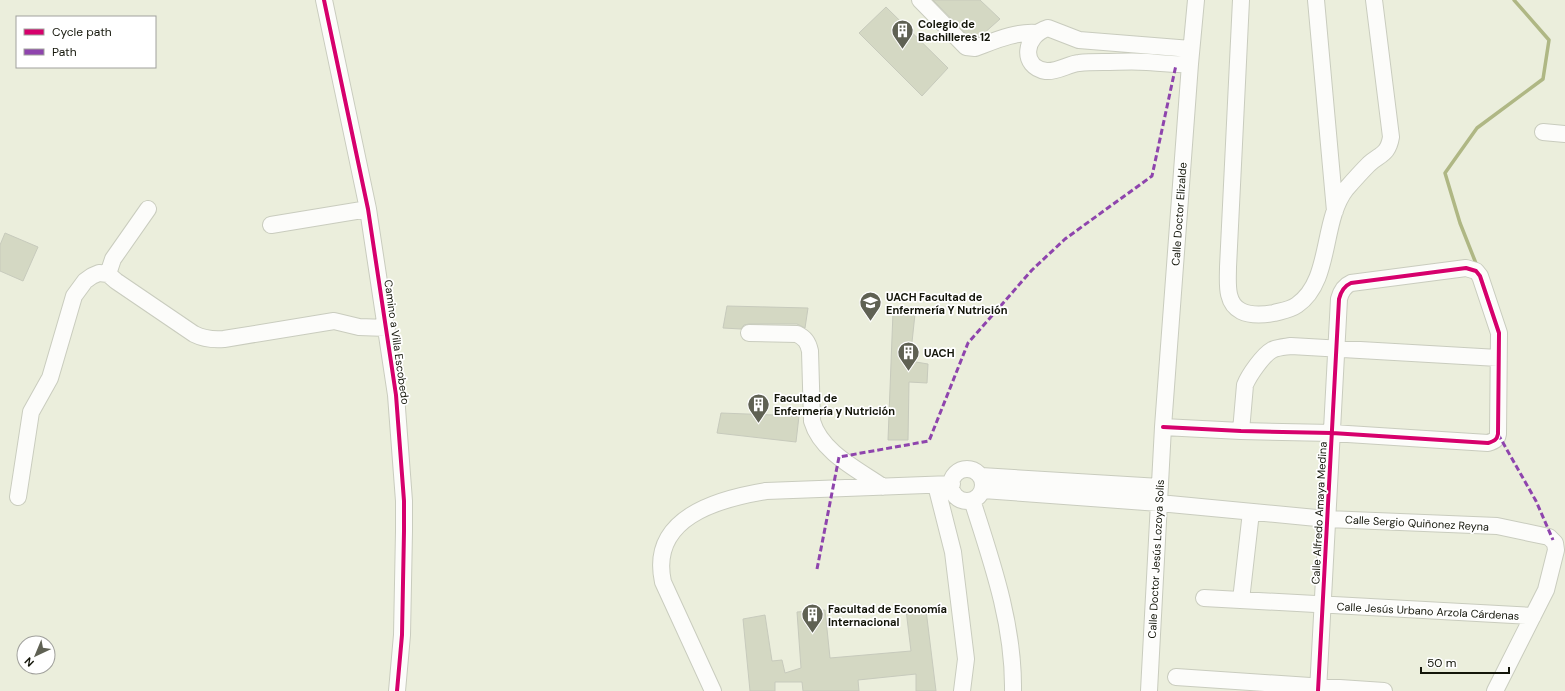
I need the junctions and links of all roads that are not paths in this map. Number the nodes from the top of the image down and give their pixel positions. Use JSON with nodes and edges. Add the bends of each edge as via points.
{"nodes":[{"id":1,"x":324,"y":0,"type":"edge"},
{"id":2,"x":920,"y":0,"type":"edge"},
{"id":3,"x":1196,"y":0,"type":"edge"},
{"id":4,"x":1241,"y":0,"type":"edge"},
{"id":5,"x":1316,"y":0,"type":"edge"},
{"id":6,"x":1374,"y":0,"type":"edge"},
{"id":7,"x":1037,"y":33,"type":"junction"},
{"id":8,"x":1094,"y":41,"type":"junction"},
{"id":9,"x":1126,"y":44,"type":"junction"},
{"id":10,"x":1191,"y":57,"type":"junction"},
{"id":11,"x":1093,"y":62,"type":"junction"},
{"id":12,"x":1126,"y":62,"type":"junction"},
{"id":13,"x":1543,"y":132,"type":"dead end"},
{"id":14,"x":1565,"y":134,"type":"edge"},
{"id":15,"x":148,"y":209,"type":"dead end"},
{"id":16,"x":368,"y":209,"type":"junction"},
{"id":17,"x":1334,"y":211,"type":"junction"},
{"id":18,"x":271,"y":225,"type":"dead end"},
{"id":19,"x":108,"y":274,"type":"junction"},
{"id":20,"x":387,"y":328,"type":"junction"},
{"id":21,"x":748,"y":333,"type":"dead end"},
{"id":22,"x":1337,"y":348,"type":"junction"},
{"id":23,"x":1498,"y":358,"type":"junction"},
{"id":24,"x":1163,"y":427,"type":"junction"},
{"id":25,"x":1242,"y":431,"type":"junction"},
{"id":26,"x":1332,"y":433,"type":"junction"},
{"id":27,"x":944,"y":484,"type":"junction"},
{"id":28,"x":883,"y":486,"type":"junction"},
{"id":29,"x":1160,"y":487,"type":"junction"},
{"id":30,"x":978,"y":488,"type":"junction"},
{"id":31,"x":18,"y":498,"type":"dead end"},
{"id":32,"x":1160,"y":503,"type":"junction"},
{"id":33,"x":1251,"y":512,"type":"junction"},
{"id":34,"x":1327,"y":519,"type":"junction"},
{"id":35,"x":1204,"y":598,"type":"dead end"},
{"id":36,"x":1240,"y":600,"type":"junction"},
{"id":37,"x":1322,"y":605,"type":"junction"},
{"id":38,"x":1533,"y":616,"type":"junction"},
{"id":39,"x":1176,"y":677,"type":"dead end"},
{"id":40,"x":1318,"y":688,"type":"edge"},
{"id":41,"x":397,"y":691,"type":"edge"},
{"id":42,"x":712,"y":691,"type":"edge"},
{"id":43,"x":962,"y":691,"type":"edge"},
{"id":44,"x":1013,"y":691,"type":"edge"},
{"id":45,"x":1149,"y":691,"type":"edge"},
{"id":46,"x":1384,"y":691,"type":"edge"},
{"id":47,"x":1495,"y":691,"type":"edge"}],
"edges":[{"from":1,"to":16,"type":"street","name":"Camino a Villa Escobedo"},
{"from":2,"to":7,"type":"street","via":[[966,47],[975,48],[1018,33]]},
{"from":3,"to":10,"type":"street","name":"Calle Doctor Elizalde"},
{"from":4,"to":17,"type":"street","via":[[1228,267],[1229,297],[1233,305],[1252,315],[1262,315],[1290,308],[1304,298],[1320,271]]},
{"from":5,"to":17,"type":"street"},
{"from":6,"to":17,"type":"street","via":[[1391,138],[1387,150],[1369,164],[1346,190]]},
{"from":7,"to":8,"type":"street","via":[[1048,28],[1079,40]]},
{"from":7,"to":11,"type":"street","via":[[1028,47],[1028,55],[1038,68],[1052,71],[1078,63]]},
{"from":8,"to":9,"type":"street"},
{"from":8,"to":11,"type":"street"},
{"from":9,"to":10,"type":"street"},
{"from":9,"to":12,"type":"street"},
{"from":10,"to":12,"type":"street"},
{"from":10,"to":24,"type":"street","name":"Calle Doctor Elizalde"},
{"from":11,"to":12,"type":"street"},
{"from":13,"to":14,"type":"street"},
{"from":15,"to":19,"type":"street","via":[[113,259]]},
{"from":16,"to":18,"type":"street"},
{"from":16,"to":20,"type":"street","name":"Camino a Villa Escobedo"},
{"from":19,"to":20,"type":"street","via":[[183,327],[203,338],[213,340],[334,321],[360,327]]},
{"from":19,"to":31,"type":"street","via":[[99,273],[92,276],[74,296],[50,378],[31,412]]},
{"from":20,"to":41,"type":"street","name":"Camino a Villa Escobedo","via":[[396,395],[404,501],[402,635]]},
{"from":21,"to":28,"type":"street","via":[[797,334],[809,343],[814,429],[839,457]]},
{"from":22,"to":23,"type":"street"},
{"from":22,"to":23,"type":"street","name":"Calle Alfredo Amaya Medina","via":[[1339,299],[1346,285],[1466,268],[1476,271],[1483,283],[1498,333]]},
{"from":22,"to":25,"type":"street","via":[[1291,346],[1272,350],[1267,354],[1254,368],[1245,385]]},
{"from":22,"to":26,"type":"street","name":"Calle Alfredo Amaya Medina"},
{"from":23,"to":26,"type":"street","via":[[1496,440],[1488,443]]},
{"from":24,"to":25,"type":"street"},
{"from":24,"to":29,"type":"street","name":"Calle Doctor Jesús Lozoya Solís"},
{"from":25,"to":26,"type":"street"},
{"from":26,"to":34,"type":"street","name":"Calle Alfredo Amaya Medina"},
{"from":27,"to":28,"type":"street"},
{"from":27,"to":30,"type":"street","via":[[962,500]]},
{"from":27,"to":30,"type":"street","via":[[963,469],[973,470]]},
{"from":27,"to":43,"type":"street","via":[[966,659]]},
{"from":28,"to":42,"type":"street","via":[[766,491],[740,495],[692,515],[668,538],[661,554],[663,582]]},
{"from":29,"to":30,"type":"street"},
{"from":29,"to":32,"type":"street","name":"Calle Doctor Jesús Lozoya Solís"},
{"from":30,"to":32,"type":"street","name":"Calle Sergio Quiñonez Reyna"},
{"from":30,"to":44,"type":"street","via":[[1012,650]]},
{"from":32,"to":33,"type":"street","name":"Calle Sergio Quiñonez Reyna"},
{"from":32,"to":45,"type":"street","name":"Calle Doctor Jesús Lozoya Solís"},
{"from":33,"to":34,"type":"street","name":"Calle Sergio Quiñonez Reyna"},
{"from":33,"to":36,"type":"street"},
{"from":34,"to":37,"type":"street","name":"Calle Alfredo Amaya Medina"},
{"from":34,"to":38,"type":"street","name":"Calle Sergio Quiñonez Reyna","via":[[1497,526],[1544,535],[1553,540],[1556,556],[1546,590]]},
{"from":35,"to":36,"type":"street","name":"Calle Jesús Urbano Arzola Cárdenas"},
{"from":36,"to":37,"type":"street","name":"Calle Jesús Urbano Arzola Cárdenas"},
{"from":37,"to":38,"type":"street","name":"Calle Jesús Urbano Arzola Cárdenas"},
{"from":37,"to":40,"type":"street","name":"Calle Alfredo Amaya Medina"},
{"from":38,"to":47,"type":"street"},
{"from":39,"to":40,"type":"street"},
{"from":40,"to":46,"type":"street"}]}
